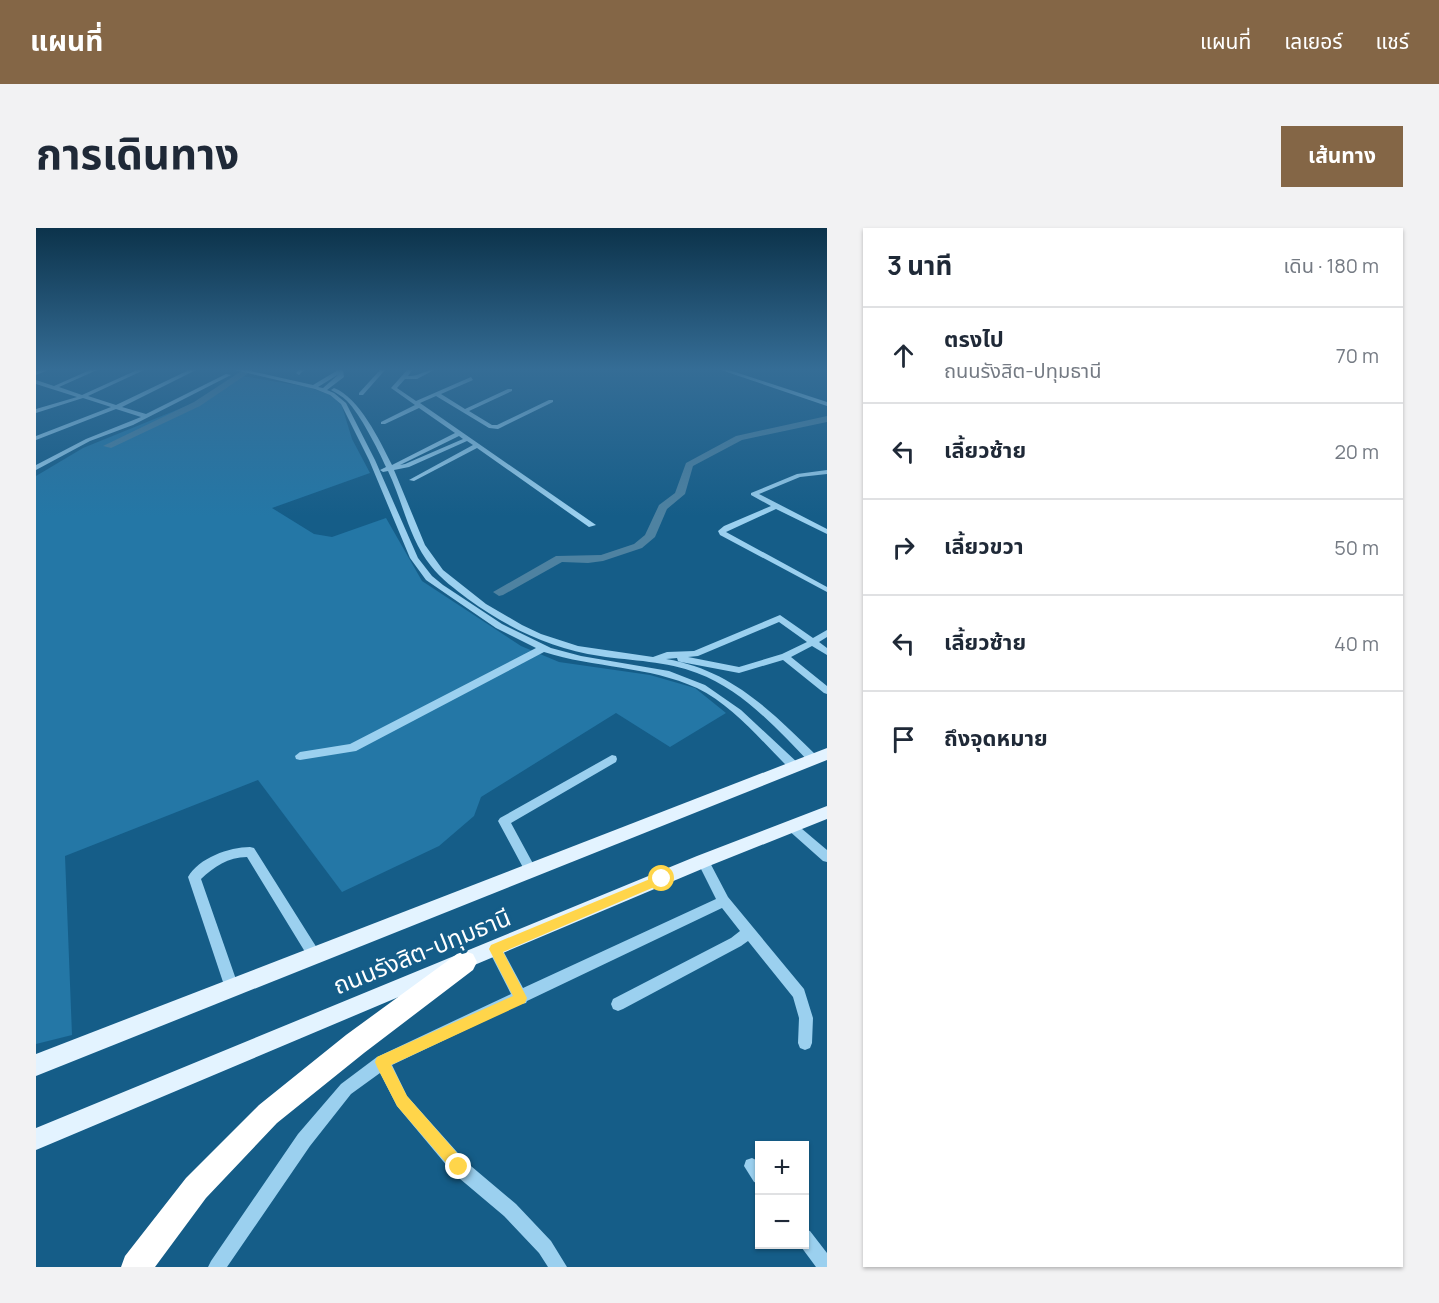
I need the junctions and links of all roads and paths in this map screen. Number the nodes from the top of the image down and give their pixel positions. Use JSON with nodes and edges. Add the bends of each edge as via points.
{"nodes":[{"id":1,"x":86,"y":418,"type":"edge"},
{"id":2,"x":141,"y":418,"type":"edge"},
{"id":3,"x":351,"y":418,"type":"edge"},
{"id":4,"x":362,"y":418,"type":"edge"},
{"id":5,"x":391,"y":418,"type":"edge"},
{"id":6,"x":437,"y":418,"type":"edge"},
{"id":7,"x":477,"y":418,"type":"edge"},
{"id":8,"x":516,"y":418,"type":"edge"},
{"id":9,"x":383,"y":423,"type":"dead end"},
{"id":10,"x":459,"y":434,"type":"junction"},
{"id":11,"x":373,"y":436,"type":"junction"},
{"id":12,"x":36,"y":438,"type":"edge"},
{"id":13,"x":361,"y":438,"type":"junction"},
{"id":14,"x":467,"y":439,"type":"junction"},
{"id":15,"x":478,"y":446,"type":"junction"},
{"id":16,"x":36,"y":468,"type":"edge"},
{"id":17,"x":390,"y":469,"type":"junction"},
{"id":18,"x":376,"y":471,"type":"junction"},
{"id":19,"x":827,"y":472,"type":"edge"},
{"id":20,"x":412,"y":480,"type":"dead end"},
{"id":21,"x":405,"y":504,"type":"junction"},
{"id":22,"x":774,"y":507,"type":"junction"},
{"id":23,"x":392,"y":508,"type":"junction"},
{"id":24,"x":592,"y":525,"type":"dead end"},
{"id":25,"x":827,"y":532,"type":"edge"},
{"id":26,"x":827,"y":590,"type":"edge"},
{"id":27,"x":827,"y":633,"type":"edge"},
{"id":28,"x":813,"y":642,"type":"junction"},
{"id":29,"x":544,"y":648,"type":"junction"},
{"id":30,"x":827,"y":652,"type":"edge"},
{"id":31,"x":785,"y":657,"type":"junction"},
{"id":32,"x":650,"y":665,"type":"junction"},
{"id":33,"x":827,"y":691,"type":"edge"},
{"id":34,"x":814,"y":754,"type":"edge"},
{"id":35,"x":300,"y":756,"type":"dead end"},
{"id":36,"x":612,"y":759,"type":"dead end"},
{"id":37,"x":789,"y":761,"type":"junction"},
{"id":38,"x":825,"y":815,"type":"edge"},
{"id":39,"x":791,"y":826,"type":"junction"},
{"id":40,"x":827,"y":857,"type":"edge"},
{"id":41,"x":703,"y":861,"type":"junction"},
{"id":42,"x":531,"y":872,"type":"junction"},
{"id":43,"x":724,"y":901,"type":"junction"},
{"id":44,"x":749,"y":932,"type":"junction"},
{"id":45,"x":495,"y":949,"type":"junction"},
{"id":46,"x":315,"y":956,"type":"junction"},
{"id":47,"x":465,"y":962,"type":"junction"},
{"id":48,"x":232,"y":988,"type":"junction"},
{"id":49,"x":521,"y":998,"type":"junction"},
{"id":50,"x":618,"y":1004,"type":"dead end"},
{"id":51,"x":805,"y":1043,"type":"dead end"},
{"id":52,"x":382,"y":1062,"type":"junction"},
{"id":53,"x":36,"y":1065,"type":"edge"},
{"id":54,"x":36,"y":1139,"type":"edge"},
{"id":55,"x":809,"y":1244,"type":"edge"},
{"id":56,"x":136,"y":1267,"type":"edge"},
{"id":57,"x":217,"y":1267,"type":"edge"},
{"id":58,"x":558,"y":1267,"type":"edge"},
{"id":59,"x":827,"y":1267,"type":"edge"}],
"edges":[{"from":1,"to":12,"type":"street"},
{"from":2,"to":16,"type":"street"},
{"from":3,"to":13,"type":"street"},
{"from":4,"to":11,"type":"street"},
{"from":5,"to":9,"type":"street"},
{"from":6,"to":10,"type":"street"},
{"from":7,"to":8,"type":"street","via":[[491,427]]},
{"from":10,"to":14,"type":"street"},
{"from":10,"to":17,"type":"street"},
{"from":11,"to":13,"type":"street"},
{"from":11,"to":17,"type":"street"},
{"from":13,"to":18,"type":"street"},
{"from":14,"to":15,"type":"street"},
{"from":14,"to":17,"type":"street","via":[[407,466]]},
{"from":15,"to":20,"type":"street"},
{"from":15,"to":24,"type":"street"},
{"from":17,"to":18,"type":"street"},
{"from":17,"to":21,"type":"street"},
{"from":18,"to":23,"type":"street"},
{"from":19,"to":22,"type":"street","via":[[799,475],[753,494]]},
{"from":21,"to":23,"type":"street"},
{"from":21,"to":32,"type":"street","via":[[430,561],[461,590],[501,617],[552,643]]},
{"from":22,"to":25,"type":"street"},
{"from":22,"to":26,"type":"street","via":[[727,528],[722,531],[724,535]]},
{"from":23,"to":29,"type":"street","via":[[414,558],[429,578],[519,637]]},
{"from":27,"to":28,"type":"street"},
{"from":28,"to":30,"type":"street"},
{"from":28,"to":31,"type":"street"},
{"from":28,"to":32,"type":"street","via":[[780,618],[695,654],[667,655]]},
{"from":29,"to":32,"type":"street","via":[[563,655]]},
{"from":29,"to":35,"type":"street","via":[[352,748]]},
{"from":31,"to":32,"type":"street","via":[[739,670],[672,658]]},
{"from":31,"to":33,"type":"street"},
{"from":32,"to":34,"type":"street","via":[[682,666],[711,675],[736,689]]},
{"from":32,"to":37,"type":"street","via":[[711,692]]},
{"from":34,"to":37,"type":"main road","name":"ถนนรังสิต-ปทุมธานี"},
{"from":36,"to":42,"type":"street","via":[[504,821]]},
{"from":37,"to":42,"type":"main road","name":"ถนนรังสิต-ปทุมธานี"},
{"from":38,"to":39,"type":"main road","name":"ถนนรังสิต-ปทุมธานี"},
{"from":39,"to":40,"type":"street"},
{"from":39,"to":41,"type":"main road","name":"ถนนรังสิต-ปทุมธานี"},
{"from":41,"to":43,"type":"street"},
{"from":41,"to":45,"type":"main road","name":"ถนนรังสิต-ปทุมธานี"},
{"from":42,"to":46,"type":"main road","name":"ถนนรังสิต-ปทุมธานี"},
{"from":43,"to":44,"type":"street"},
{"from":43,"to":49,"type":"street"},
{"from":44,"to":50,"type":"street"},
{"from":44,"to":51,"type":"street","via":[[799,994],[806,1018]]},
{"from":45,"to":47,"type":"main road","name":"ถนนรังสิต-ปทุมธานี"},
{"from":45,"to":49,"type":"street"},
{"from":46,"to":48,"type":"main road","name":"ถนนรังสิต-ปทุมธานี"},
{"from":46,"to":48,"type":"street","via":[[250,852],[236,850],[210,863],[194,877]]},
{"from":47,"to":54,"type":"main road","name":"ถนนรังสิต-ปทุมธานี"},
{"from":47,"to":56,"type":"highway","via":[[268,1114],[196,1188]]},
{"from":48,"to":53,"type":"main road","name":"ถนนรังสิต-ปทุมธานี"},
{"from":49,"to":52,"type":"street"},
{"from":52,"to":57,"type":"street","via":[[346,1089],[304,1140]]},
{"from":52,"to":58,"type":"street","via":[[402,1101],[459,1167],[510,1210]]},
{"from":55,"to":59,"type":"street"}]}
